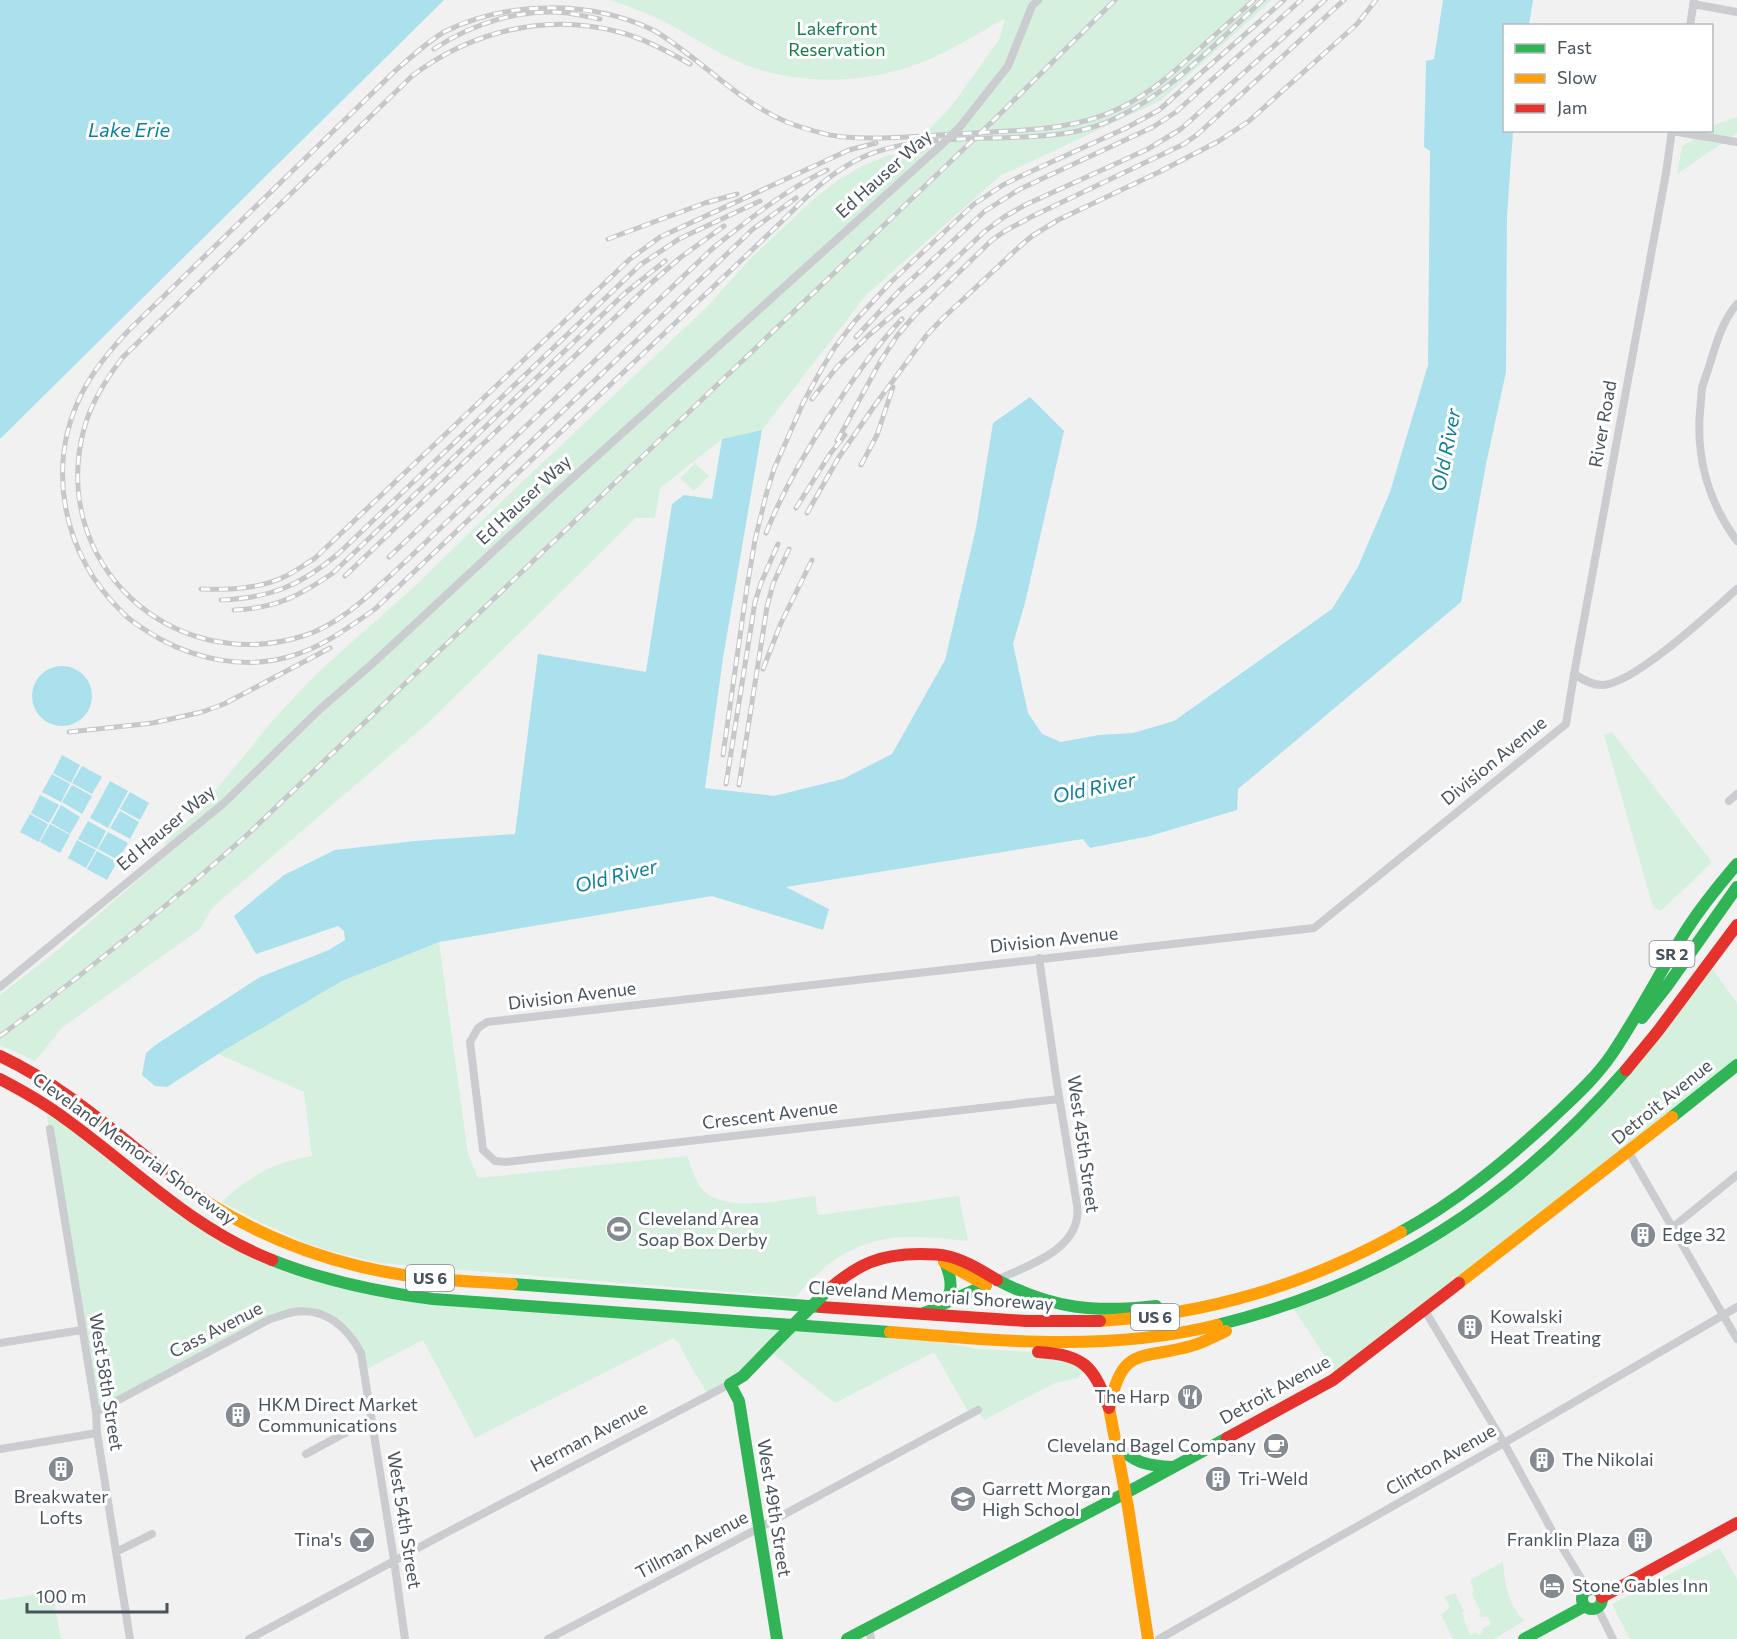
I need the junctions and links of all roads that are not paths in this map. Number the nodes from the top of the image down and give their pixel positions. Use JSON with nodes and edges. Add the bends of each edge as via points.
{"nodes":[{"id":1,"x":1693,"y":2,"type":"edge"},
{"id":2,"x":1035,"y":3,"type":"edge"},
{"id":3,"x":1737,"y":12,"type":"edge"},
{"id":4,"x":1690,"y":24,"type":"edge"},
{"id":5,"x":1672,"y":132,"type":"edge"},
{"id":6,"x":1678,"y":132,"type":"edge"},
{"id":7,"x":1737,"y":142,"type":"edge"},
{"id":8,"x":1737,"y":304,"type":"edge"},
{"id":9,"x":1737,"y":541,"type":"edge"},
{"id":10,"x":1737,"y":589,"type":"edge"},
{"id":11,"x":1574,"y":674,"type":"junction"},
{"id":12,"x":1566,"y":724,"type":"joint"},
{"id":13,"x":1737,"y":794,"type":"edge"},
{"id":14,"x":1729,"y":801,"type":"dead end"},
{"id":15,"x":1737,"y":864,"type":"edge"},
{"id":16,"x":1737,"y":887,"type":"edge"},
{"id":17,"x":1737,"y":899,"type":"edge"},
{"id":18,"x":1737,"y":925,"type":"edge"},
{"id":19,"x":1039,"y":958,"type":"junction"},
{"id":20,"x":0,"y":987,"type":"edge"},
{"id":21,"x":1663,"y":1023,"type":"junction"},
{"id":22,"x":1615,"y":1049,"type":"junction"},
{"id":23,"x":0,"y":1056,"type":"edge"},
{"id":24,"x":1737,"y":1065,"type":"edge"},
{"id":25,"x":0,"y":1079,"type":"edge"},
{"id":26,"x":1059,"y":1098,"type":"junction"},
{"id":27,"x":50,"y":1129,"type":"dead end"},
{"id":28,"x":1628,"y":1151,"type":"junction"},
{"id":29,"x":487,"y":1154,"type":"joint"},
{"id":30,"x":1737,"y":1175,"type":"edge"},
{"id":31,"x":1673,"y":1227,"type":"junction"},
{"id":32,"x":1378,"y":1245,"type":"junction"},
{"id":33,"x":927,"y":1255,"type":"junction"},
{"id":34,"x":945,"y":1262,"type":"junction"},
{"id":35,"x":992,"y":1282,"type":"junction"},
{"id":36,"x":943,"y":1304,"type":"junction"},
{"id":37,"x":1737,"y":1306,"type":"edge"},
{"id":38,"x":1424,"y":1309,"type":"junction"},
{"id":39,"x":1265,"y":1313,"type":"junction"},
{"id":40,"x":1723,"y":1314,"type":"junction"},
{"id":41,"x":921,"y":1315,"type":"junction"},
{"id":42,"x":82,"y":1330,"type":"junction"},
{"id":43,"x":892,"y":1333,"type":"junction"},
{"id":44,"x":352,"y":1338,"type":"joint"},
{"id":45,"x":1737,"y":1339,"type":"edge"},
{"id":46,"x":0,"y":1343,"type":"edge"},
{"id":47,"x":730,"y":1384,"type":"junction"},
{"id":48,"x":1109,"y":1407,"type":"junction"},
{"id":49,"x":978,"y":1410,"type":"dead end"},
{"id":50,"x":96,"y":1412,"type":"junction"},
{"id":51,"x":372,"y":1419,"type":"junction"},
{"id":52,"x":97,"y":1433,"type":"junction"},
{"id":53,"x":1504,"y":1443,"type":"junction"},
{"id":54,"x":1116,"y":1445,"type":"junction"},
{"id":55,"x":0,"y":1449,"type":"edge"},
{"id":56,"x":306,"y":1454,"type":"dead end"},
{"id":57,"x":1173,"y":1467,"type":"junction"},
{"id":58,"x":1125,"y":1492,"type":"junction"},
{"id":59,"x":1737,"y":1523,"type":"edge"},
{"id":60,"x":759,"y":1528,"type":"junction"},
{"id":61,"x":152,"y":1534,"type":"dead end"},
{"id":62,"x":116,"y":1552,"type":"junction"},
{"id":63,"x":394,"y":1560,"type":"junction"},
{"id":64,"x":1588,"y":1590,"type":"joint"},
{"id":65,"x":1595,"y":1603,"type":"junction"},
{"id":66,"x":870,"y":1633,"type":"edge"},
{"id":67,"x":130,"y":1639,"type":"edge"},
{"id":68,"x":249,"y":1639,"type":"edge"},
{"id":69,"x":405,"y":1639,"type":"edge"},
{"id":70,"x":548,"y":1639,"type":"edge"},
{"id":71,"x":777,"y":1639,"type":"edge"},
{"id":72,"x":847,"y":1639,"type":"edge"},
{"id":73,"x":1149,"y":1639,"type":"edge"},
{"id":74,"x":1159,"y":1639,"type":"edge"},
{"id":75,"x":1524,"y":1639,"type":"edge"},
{"id":76,"x":1612,"y":1639,"type":"edge"}],
"edges":[{"from":1,"to":3,"type":"street"},
{"from":1,"to":4,"type":"street"},
{"from":2,"to":20,"type":"street","name":"Ed Hauser Way","bridge":true,"via":[[1008,66],[959,128],[319,710],[224,803]]},
{"from":5,"to":11,"type":"street","name":"River Road"},
{"from":6,"to":7,"type":"street"},
{"from":8,"to":9,"type":"street","via":[[1727,316],[1702,390],[1699,429],[1703,471],[1726,526]]},
{"from":10,"to":11,"type":"street","via":[[1671,645],[1616,683],[1601,686]]},
{"from":11,"to":12,"type":"street","name":"River Road"},
{"from":12,"to":19,"type":"street","name":"Division Avenue","via":[[1314,928]]},
{"from":13,"to":14,"type":"street"},
{"from":15,"to":22,"type":"main road","name":"Cleveland Memorial Shoreway","number":"SR 2","via":[[1689,926]]},
{"from":16,"to":22,"type":"main road","number":"US 6","via":[[1655,1002]]},
{"from":17,"to":21,"type":"main road","number":"US 6","via":[[1688,968]]},
{"from":18,"to":21,"type":"main road","name":"Cleveland Memorial Shoreway","number":"SR 2"},
{"from":19,"to":26,"type":"street","name":"West 45th Street"},
{"from":19,"to":29,"type":"street","name":"Division Avenue","via":[[487,1022],[470,1042],[483,1150]]},
{"from":21,"to":39,"type":"main road","name":"Cleveland Memorial Shoreway","number":"US 6","via":[[1622,1075],[1571,1129],[1480,1206],[1378,1268],[1328,1292]]},
{"from":22,"to":32,"type":"main road","name":"Cleveland Memorial Shoreway","number":"US 6","via":[[1566,1104],[1504,1162],[1443,1207]]},
{"from":23,"to":41,"type":"main road","name":"Cleveland Memorial Shoreway","number":"US 6","via":[[74,1098],[220,1211],[280,1242],[343,1264],[426,1278]]},
{"from":24,"to":28,"type":"main road","name":"Detroit Avenue"},
{"from":25,"to":43,"type":"main road","name":"Cleveland Memorial Shoreway","number":"US 6","via":[[67,1119],[204,1225],[249,1251],[316,1277],[381,1293],[433,1299]]},
{"from":26,"to":29,"type":"street","name":"Crescent Avenue","via":[[505,1162],[495,1161]]},
{"from":26,"to":35,"type":"street","name":"West 45th Street","via":[[1077,1205],[1076,1222],[1069,1237],[1056,1250]]},
{"from":27,"to":42,"type":"street","name":"West 58th Street"},
{"from":28,"to":31,"type":"street"},
{"from":28,"to":38,"type":"main road","name":"Detroit Avenue"},
{"from":30,"to":31,"type":"street"},
{"from":31,"to":40,"type":"street"},
{"from":32,"to":35,"type":"main road","via":[[1201,1299],[1135,1309],[1061,1306]]},
{"from":32,"to":41,"type":"main road","name":"Cleveland Memorial Shoreway","number":"US 6","via":[[1270,1291],[1163,1315],[1120,1321],[1062,1322]]},
{"from":33,"to":34,"type":"main road","name":"Herman Avenue"},
{"from":33,"to":35,"type":"main road","name":"Herman Avenue","via":[[957,1259]]},
{"from":33,"to":47,"type":"main road","name":"Herman Avenue","bridge":true,"via":[[897,1254],[869,1261],[845,1275],[743,1376]]},
{"from":34,"to":35,"type":"main road","name":"Herman Avenue"},
{"from":34,"to":36,"type":"main road","via":[[951,1282]]},
{"from":35,"to":36,"type":"main road"},
{"from":36,"to":41,"type":"main road"},
{"from":37,"to":40,"type":"street","name":"Clinton Avenue"},
{"from":38,"to":53,"type":"street"},
{"from":38,"to":57,"type":"main road","name":"Detroit Avenue","via":[[1334,1380]]},
{"from":39,"to":43,"type":"main road","name":"Cleveland Memorial Shoreway","number":"US 6","via":[[1182,1333],[1096,1342]]},
{"from":39,"to":48,"type":"main road","via":[[1194,1345],[1132,1360],[1115,1381]]},
{"from":40,"to":45,"type":"street"},
{"from":40,"to":53,"type":"street","name":"Clinton Avenue"},
{"from":42,"to":46,"type":"street"},
{"from":42,"to":50,"type":"street","name":"West 58th Street"},
{"from":43,"to":48,"type":"main road","via":[[978,1349],[1069,1355],[1096,1375]]},
{"from":44,"to":50,"type":"street","name":"Cass Avenue","via":[[340,1324],[318,1314],[292,1312],[270,1319]]},
{"from":44,"to":51,"type":"street","name":"West 54th Street","via":[[361,1353]]},
{"from":47,"to":60,"type":"main road","name":"West 49th Street","via":[[739,1401]]},
{"from":47,"to":63,"type":"street","name":"Herman Avenue"},
{"from":48,"to":54,"type":"main road"},
{"from":49,"to":60,"type":"street","name":"Tillman Avenue"},
{"from":50,"to":52,"type":"street","name":"West 58th Street"},
{"from":51,"to":56,"type":"street"},
{"from":51,"to":63,"type":"street","name":"West 54th Street"},
{"from":52,"to":55,"type":"street"},
{"from":52,"to":62,"type":"street","name":"West 58th Street"},
{"from":53,"to":64,"type":"street"},
{"from":53,"to":74,"type":"street","name":"Clinton Avenue"},
{"from":54,"to":57,"type":"main road","via":[[1139,1464]]},
{"from":54,"to":58,"type":"main road"},
{"from":57,"to":58,"type":"main road","name":"Detroit Avenue"},
{"from":58,"to":66,"type":"main road","name":"Detroit Avenue"},
{"from":58,"to":73,"type":"main road"},
{"from":59,"to":65,"type":"main road"},
{"from":60,"to":70,"type":"street","name":"Tillman Avenue"},
{"from":60,"to":71,"type":"main road","name":"West 49th Street"},
{"from":61,"to":62,"type":"street"},
{"from":62,"to":67,"type":"street","name":"West 58th Street"},
{"from":63,"to":68,"type":"street","name":"Herman Avenue"},
{"from":63,"to":69,"type":"street","name":"West 54th Street"},
{"from":64,"to":65,"type":"main road","via":[[1595,1590]]},
{"from":65,"to":75,"type":"main road"},
{"from":65,"to":76,"type":"street"},
{"from":66,"to":72,"type":"main road","name":"Detroit Avenue"}]}
